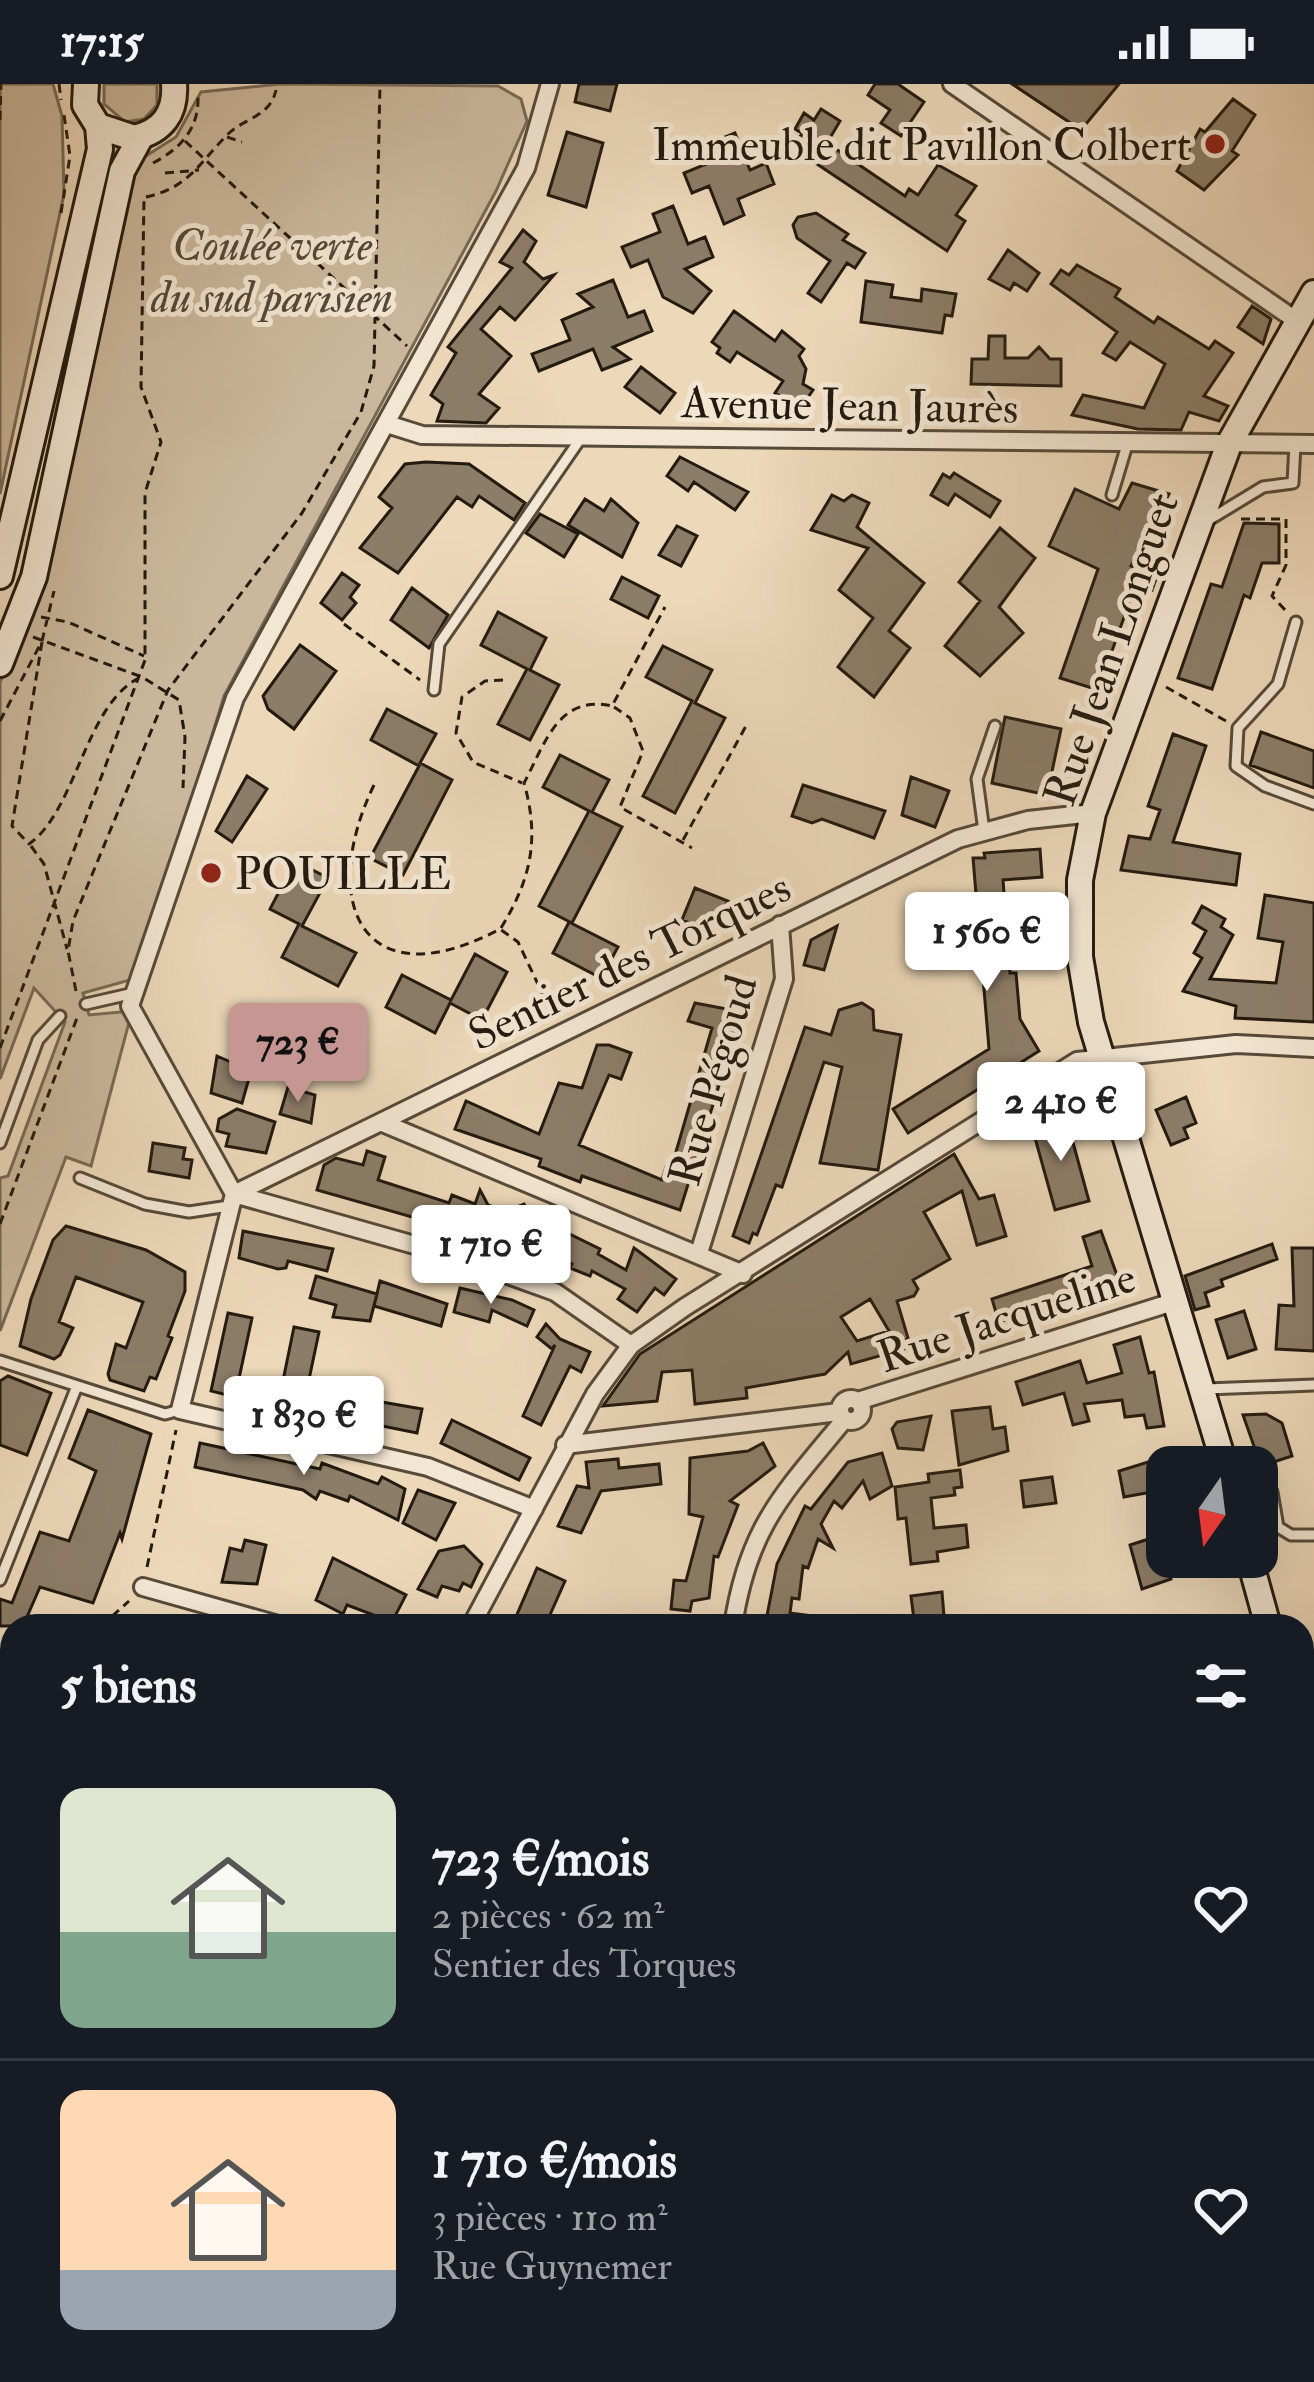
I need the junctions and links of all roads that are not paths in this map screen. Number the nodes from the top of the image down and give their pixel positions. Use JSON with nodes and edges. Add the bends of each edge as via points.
{"nodes":[{"id":1,"x":86,"y":84,"type":"edge"},
{"id":2,"x":550,"y":84,"type":"edge"},
{"id":3,"x":952,"y":84,"type":"edge"},
{"id":4,"x":185,"y":89,"type":"edge"},
{"id":5,"x":98,"y":126,"type":"junction"},
{"id":6,"x":140,"y":138,"type":"junction"},
{"id":7,"x":1314,"y":293,"type":"edge"},
{"id":8,"x":1298,"y":321,"type":"junction"},
{"id":9,"x":387,"y":424,"type":"junction"},
{"id":10,"x":584,"y":434,"type":"junction"},
{"id":11,"x":1229,"y":444,"type":"junction"},
{"id":12,"x":1305,"y":444,"type":"edge"},
{"id":13,"x":1127,"y":446,"type":"junction"},
{"id":14,"x":1112,"y":495,"type":"dead end"},
{"id":15,"x":1197,"y":527,"type":"junction"},
{"id":16,"x":0,"y":576,"type":"edge"},
{"id":17,"x":1296,"y":622,"type":"road end"},
{"id":18,"x":0,"y":664,"type":"edge"},
{"id":19,"x":434,"y":691,"type":"road end"},
{"id":20,"x":995,"y":726,"type":"dead end"},
{"id":21,"x":1314,"y":804,"type":"edge"},
{"id":22,"x":1093,"y":813,"type":"junction"},
{"id":23,"x":984,"y":831,"type":"junction"},
{"id":24,"x":780,"y":925,"type":"junction"},
{"id":25,"x":134,"y":993,"type":"junction"},
{"id":26,"x":86,"y":1004,"type":"dead end"},
{"id":27,"x":60,"y":1016,"type":"dead end"},
{"id":28,"x":1314,"y":1048,"type":"edge"},
{"id":29,"x":1100,"y":1055,"type":"junction"},
{"id":30,"x":383,"y":1123,"type":"junction"},
{"id":31,"x":0,"y":1143,"type":"edge"},
{"id":32,"x":80,"y":1178,"type":"dead end"},
{"id":33,"x":231,"y":1200,"type":"junction"},
{"id":34,"x":699,"y":1253,"type":"junction"},
{"id":35,"x":743,"y":1274,"type":"junction"},
{"id":36,"x":1176,"y":1300,"type":"junction"},
{"id":37,"x":631,"y":1345,"type":"junction"},
{"id":38,"x":0,"y":1361,"type":"edge"},
{"id":39,"x":1314,"y":1385,"type":"edge"},
{"id":40,"x":77,"y":1386,"type":"junction"},
{"id":41,"x":1206,"y":1389,"type":"junction"},
{"id":42,"x":180,"y":1410,"type":"junction"},
{"id":43,"x":842,"y":1416,"type":"junction"},
{"id":44,"x":565,"y":1444,"type":"junction"},
{"id":45,"x":1220,"y":1446,"type":"edge"},
{"id":46,"x":534,"y":1509,"type":"junction"},
{"id":47,"x":1278,"y":1527,"type":"edge"},
{"id":48,"x":1314,"y":1535,"type":"edge"},
{"id":49,"x":1255,"y":1578,"type":"edge"},
{"id":50,"x":0,"y":1580,"type":"edge"},
{"id":51,"x":143,"y":1587,"type":"road end"},
{"id":52,"x":240,"y":1614,"type":"edge"},
{"id":53,"x":477,"y":1614,"type":"edge"},
{"id":54,"x":735,"y":1614,"type":"edge"},
{"id":55,"x":1265,"y":1614,"type":"edge"}],
"edges":[{"from":1,"to":5,"type":"street"},
{"from":2,"to":9,"type":"street","via":[[526,168]]},
{"from":3,"to":8,"type":"street"},
{"from":4,"to":6,"type":"street","via":[[167,120]]},
{"from":5,"to":6,"type":"street"},
{"from":5,"to":16,"type":"street","via":[[100,149]]},
{"from":6,"to":18,"type":"street","via":[[122,171],[34,577]]},
{"from":7,"to":8,"type":"street","name":"Rue Jean Longuet"},
{"from":8,"to":11,"type":"street","name":"Rue Jean Longuet"},
{"from":9,"to":10,"type":"street","name":"Avenue Jean Jaurès","via":[[422,435]]},
{"from":9,"to":25,"type":"street","via":[[235,698]]},
{"from":10,"to":13,"type":"street","name":"Avenue Jean Jaurès"},
{"from":10,"to":19,"type":"lane","via":[[439,644]]},
{"from":11,"to":12,"type":"street","name":"Avenue Jean Jaurès"},
{"from":11,"to":13,"type":"street","name":"Avenue Jean Jaurès"},
{"from":11,"to":15,"type":"street","name":"Rue Jean Longuet"},
{"from":12,"to":15,"type":"lane","via":[[1293,483],[1263,487]]},
{"from":13,"to":14,"type":"lane"},
{"from":15,"to":22,"type":"street","name":"Rue Jean Longuet"},
{"from":17,"to":21,"type":"lane","via":[[1277,684],[1238,728],[1236,766]]},
{"from":20,"to":23,"type":"lane","via":[[977,779]]},
{"from":22,"to":23,"type":"street","name":"Sentier des Torques"},
{"from":22,"to":29,"type":"street","name":"Rue Jean Longuet","via":[[1080,880],[1080,957]]},
{"from":23,"to":24,"type":"street","name":"Sentier des Torques"},
{"from":24,"to":30,"type":"street","name":"Sentier des Torques"},
{"from":24,"to":34,"type":"street","name":"Rue Pégoud","via":[[784,979]]},
{"from":25,"to":26,"type":"lane"},
{"from":25,"to":33,"type":"street","via":[[130,1006]]},
{"from":27,"to":31,"type":"lane","via":[[38,1040]]},
{"from":28,"to":29,"type":"street","via":[[1236,1044]]},
{"from":29,"to":35,"type":"street","via":[[1077,1061]]},
{"from":29,"to":36,"type":"street","name":"Rue Jean Longuet"},
{"from":30,"to":33,"type":"street","name":"Sentier des Torques"},
{"from":30,"to":34,"type":"street"},
{"from":32,"to":33,"type":"lane","via":[[189,1212]]},
{"from":33,"to":37,"type":"street","via":[[464,1259],[555,1292]]},
{"from":33,"to":42,"type":"street"},
{"from":34,"to":35,"type":"street"},
{"from":35,"to":37,"type":"street"},
{"from":36,"to":41,"type":"street","name":"Rue Jean Longuet"},
{"from":36,"to":43,"type":"street","name":"Rue Jacqueline","via":[[858,1402],[858,1418]]},
{"from":37,"to":44,"type":"street"},
{"from":38,"to":40,"type":"lane"},
{"from":39,"to":41,"type":"lane"},
{"from":40,"to":42,"type":"lane","via":[[165,1414]]},
{"from":40,"to":50,"type":"lane"},
{"from":41,"to":45,"type":"street","name":"Rue Jean Longuet"},
{"from":42,"to":46,"type":"street","via":[[428,1467]]},
{"from":43,"to":44,"type":"street"},
{"from":43,"to":54,"type":"street","name":"Rue Jacqueline","via":[[766,1514],[741,1572]]},
{"from":44,"to":46,"type":"street"},
{"from":46,"to":53,"type":"street"},
{"from":47,"to":48,"type":"lane"},
{"from":49,"to":55,"type":"street"},
{"from":51,"to":52,"type":"street"}]}
